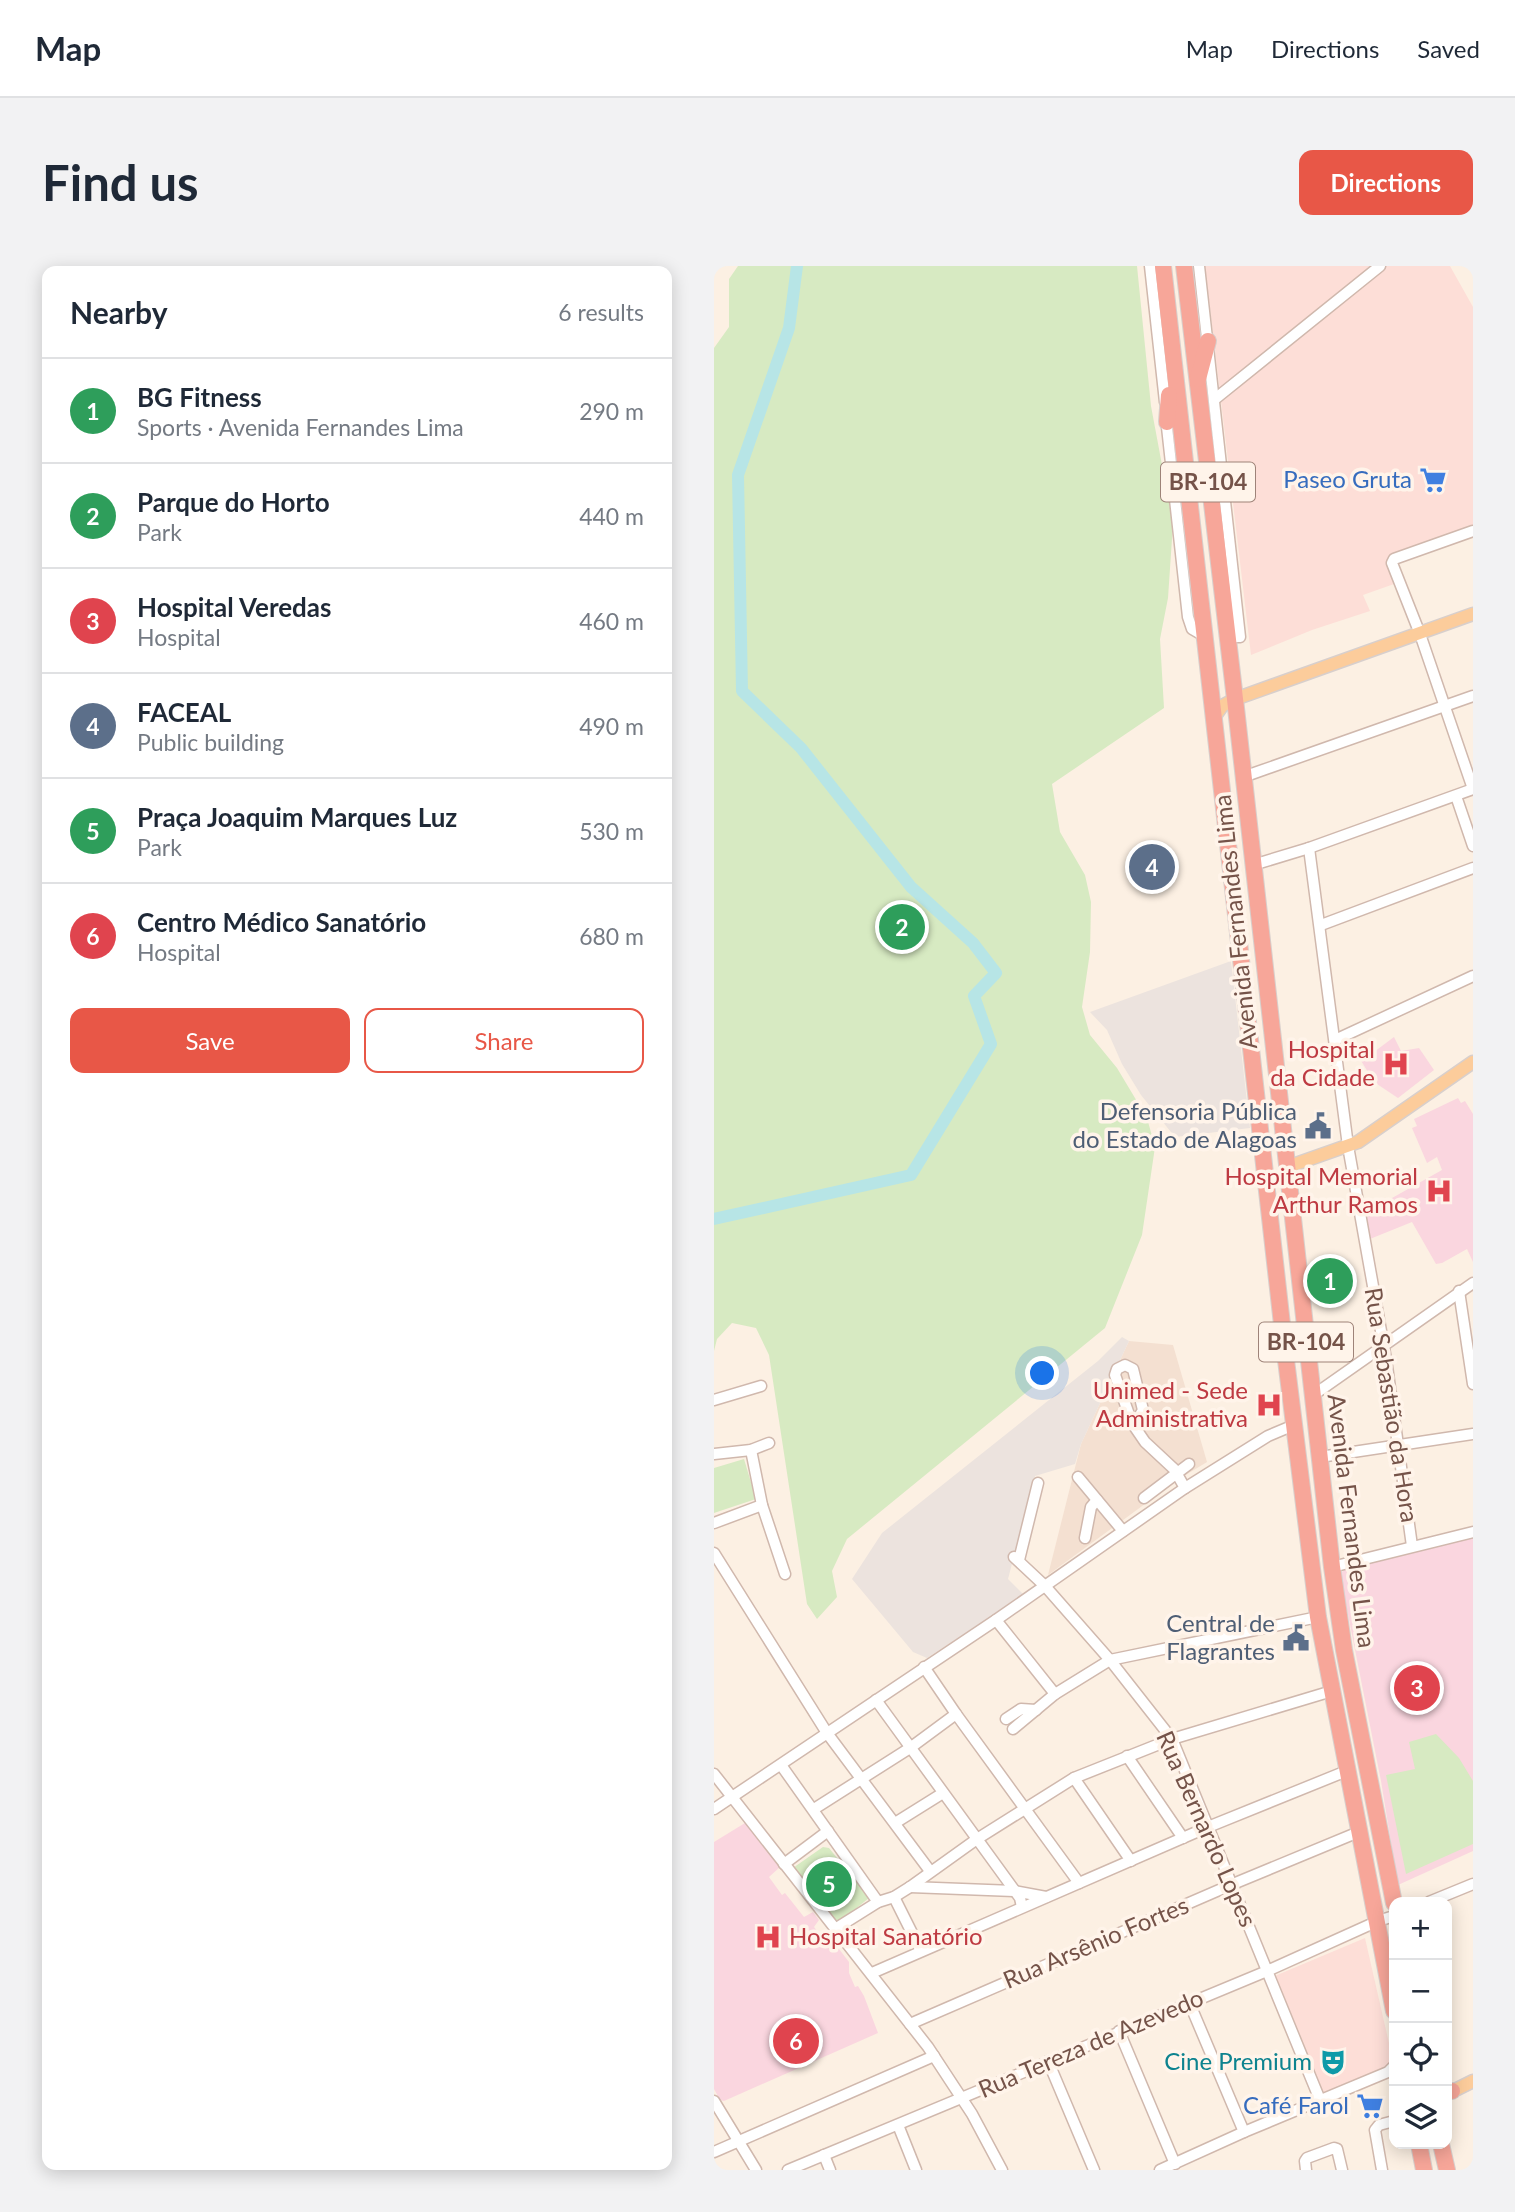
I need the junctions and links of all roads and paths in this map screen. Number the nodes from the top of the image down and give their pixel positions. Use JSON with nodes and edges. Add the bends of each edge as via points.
{"nodes":[{"id":1,"x":1150,"y":266,"type":"edge"},
{"id":2,"x":1163,"y":266,"type":"edge"},
{"id":3,"x":1184,"y":266,"type":"edge"},
{"id":4,"x":1199,"y":266,"type":"edge"},
{"id":5,"x":1380,"y":266,"type":"edge"},
{"id":6,"x":1208,"y":341,"type":"junction"},
{"id":7,"x":1172,"y":365,"type":"junction"},
{"id":8,"x":1196,"y":384,"type":"junction"},
{"id":9,"x":1215,"y":399,"type":"junction"},
{"id":10,"x":1167,"y":422,"type":"junction"},
{"id":11,"x":1473,"y":531,"type":"edge"},
{"id":12,"x":1215,"y":544,"type":"junction"},
{"id":13,"x":1233,"y":561,"type":"junction"},
{"id":14,"x":1473,"y":614,"type":"edge"},
{"id":15,"x":1420,"y":634,"type":"junction"},
{"id":16,"x":1204,"y":636,"type":"junction"},
{"id":17,"x":1233,"y":637,"type":"junction"},
{"id":18,"x":1473,"y":695,"type":"edge"},
{"id":19,"x":1235,"y":699,"type":"junction"},
{"id":20,"x":1445,"y":706,"type":"junction"},
{"id":21,"x":1213,"y":719,"type":"junction"},
{"id":22,"x":1243,"y":778,"type":"junction"},
{"id":23,"x":1473,"y":789,"type":"edge"},
{"id":24,"x":1456,"y":796,"type":"junction"},
{"id":25,"x":1473,"y":846,"type":"edge"},
{"id":26,"x":1309,"y":848,"type":"junction"},
{"id":27,"x":1253,"y":865,"type":"junction"},
{"id":28,"x":1473,"y":869,"type":"edge"},
{"id":29,"x":1321,"y":925,"type":"junction"},
{"id":30,"x":1473,"y":975,"type":"edge"},
{"id":31,"x":1335,"y":1040,"type":"junction"},
{"id":32,"x":1473,"y":1062,"type":"edge"},
{"id":33,"x":1348,"y":1146,"type":"junction"},
{"id":34,"x":1287,"y":1167,"type":"junction"},
{"id":35,"x":1473,"y":1283,"type":"edge"},
{"id":36,"x":1459,"y":1292,"type":"junction"},
{"id":37,"x":1383,"y":1345,"type":"junction"},
{"id":38,"x":1473,"y":1384,"type":"edge"},
{"id":39,"x":761,"y":1386,"type":"dead end"},
{"id":40,"x":1312,"y":1396,"type":"junction"},
{"id":41,"x":714,"y":1401,"type":"edge"},
{"id":42,"x":1132,"y":1423,"type":"junction"},
{"id":43,"x":1294,"y":1425,"type":"junction"},
{"id":44,"x":1473,"y":1434,"type":"edge"},
{"id":45,"x":769,"y":1443,"type":"dead end"},
{"id":46,"x":1398,"y":1445,"type":"junction"},
{"id":47,"x":751,"y":1450,"type":"junction"},
{"id":48,"x":714,"y":1454,"type":"edge"},
{"id":49,"x":1320,"y":1457,"type":"junction"},
{"id":50,"x":1189,"y":1464,"type":"dead end"},
{"id":51,"x":1177,"y":1474,"type":"junction"},
{"id":52,"x":1078,"y":1477,"type":"dead end"},
{"id":53,"x":1038,"y":1483,"type":"dead end"},
{"id":54,"x":1185,"y":1488,"type":"junction"},
{"id":55,"x":1144,"y":1498,"type":"dead end"},
{"id":56,"x":1097,"y":1500,"type":"junction"},
{"id":57,"x":762,"y":1505,"type":"junction"},
{"id":58,"x":714,"y":1523,"type":"edge"},
{"id":59,"x":1123,"y":1531,"type":"junction"},
{"id":60,"x":1473,"y":1532,"type":"edge"},
{"id":61,"x":1085,"y":1538,"type":"dead end"},
{"id":62,"x":1412,"y":1546,"type":"junction"},
{"id":63,"x":714,"y":1553,"type":"edge"},
{"id":64,"x":1332,"y":1567,"type":"junction"},
{"id":65,"x":785,"y":1574,"type":"dead end"},
{"id":66,"x":1045,"y":1586,"type":"junction"},
{"id":67,"x":1318,"y":1617,"type":"junction"},
{"id":68,"x":996,"y":1620,"type":"junction"},
{"id":69,"x":1110,"y":1660,"type":"junction"},
{"id":70,"x":924,"y":1667,"type":"junction"},
{"id":71,"x":1332,"y":1691,"type":"junction"},
{"id":72,"x":1055,"y":1694,"type":"junction"},
{"id":73,"x":876,"y":1700,"type":"junction"},
{"id":74,"x":956,"y":1714,"type":"junction"},
{"id":75,"x":1009,"y":1724,"type":"dead end"},
{"id":76,"x":827,"y":1733,"type":"junction"},
{"id":77,"x":1172,"y":1740,"type":"junction"},
{"id":78,"x":909,"y":1748,"type":"junction"},
{"id":79,"x":1127,"y":1756,"type":"junction"},
{"id":80,"x":781,"y":1765,"type":"junction"},
{"id":81,"x":1349,"y":1770,"type":"junction"},
{"id":82,"x":714,"y":1774,"type":"edge"},
{"id":83,"x":1074,"y":1778,"type":"junction"},
{"id":84,"x":860,"y":1779,"type":"junction"},
{"id":85,"x":943,"y":1793,"type":"junction"},
{"id":86,"x":733,"y":1796,"type":"junction"},
{"id":87,"x":1024,"y":1808,"type":"junction"},
{"id":88,"x":714,"y":1809,"type":"edge"},
{"id":89,"x":814,"y":1809,"type":"junction"},
{"id":90,"x":895,"y":1823,"type":"junction"},
{"id":91,"x":1208,"y":1827,"type":"junction"},
{"id":92,"x":828,"y":1831,"type":"junction"},
{"id":93,"x":1361,"y":1832,"type":"junction"},
{"id":94,"x":1183,"y":1838,"type":"junction"},
{"id":95,"x":977,"y":1839,"type":"junction"},
{"id":96,"x":1131,"y":1860,"type":"junction"},
{"id":97,"x":784,"y":1864,"type":"junction"},
{"id":98,"x":930,"y":1871,"type":"junction"},
{"id":99,"x":1079,"y":1883,"type":"junction"},
{"id":100,"x":1233,"y":1884,"type":"junction"},
{"id":101,"x":1473,"y":1885,"type":"edge"},
{"id":102,"x":910,"y":1887,"type":"junction"},
{"id":103,"x":1014,"y":1891,"type":"junction"},
{"id":104,"x":894,"y":1896,"type":"junction"},
{"id":105,"x":1046,"y":1896,"type":"junction"},
{"id":106,"x":1393,"y":1897,"type":"edge"},
{"id":107,"x":1442,"y":1897,"type":"edge"},
{"id":108,"x":878,"y":1902,"type":"junction"},
{"id":109,"x":1022,"y":1907,"type":"junction"},
{"id":110,"x":1389,"y":1918,"type":"edge"},
{"id":111,"x":1378,"y":1921,"type":"junction"},
{"id":112,"x":837,"y":1932,"type":"junction"},
{"id":113,"x":921,"y":1951,"type":"junction"},
{"id":114,"x":1267,"y":1971,"type":"junction"},
{"id":115,"x":872,"y":1973,"type":"junction"},
{"id":116,"x":1389,"y":1983,"type":"edge"},
{"id":117,"x":1189,"y":2002,"type":"junction"},
{"id":118,"x":910,"y":2024,"type":"junction"},
{"id":119,"x":1119,"y":2031,"type":"junction"},
{"id":120,"x":934,"y":2056,"type":"junction"},
{"id":121,"x":1048,"y":2061,"type":"junction"},
{"id":122,"x":1389,"y":2071,"type":"edge"},
{"id":123,"x":1473,"y":2081,"type":"edge"},
{"id":124,"x":1452,"y":2091,"type":"edge"},
{"id":125,"x":963,"y":2099,"type":"junction"},
{"id":126,"x":1320,"y":2100,"type":"junction"},
{"id":127,"x":714,"y":2102,"type":"edge"},
{"id":128,"x":1389,"y":2122,"type":"edge"},
{"id":129,"x":898,"y":2125,"type":"junction"},
{"id":130,"x":1244,"y":2132,"type":"junction"},
{"id":131,"x":739,"y":2142,"type":"junction"},
{"id":132,"x":1420,"y":2149,"type":"edge"},
{"id":133,"x":1442,"y":2149,"type":"edge"},
{"id":134,"x":714,"y":2152,"type":"edge"},
{"id":135,"x":824,"y":2155,"type":"junction"},
{"id":136,"x":1175,"y":2164,"type":"junction"},
{"id":137,"x":1306,"y":2166,"type":"edge"},
{"id":138,"x":756,"y":2170,"type":"edge"},
{"id":139,"x":788,"y":2170,"type":"edge"},
{"id":140,"x":830,"y":2170,"type":"edge"},
{"id":141,"x":916,"y":2170,"type":"edge"},
{"id":142,"x":1002,"y":2170,"type":"edge"},
{"id":143,"x":1094,"y":2170,"type":"edge"},
{"id":144,"x":1160,"y":2170,"type":"edge"},
{"id":145,"x":1342,"y":2170,"type":"edge"},
{"id":146,"x":1382,"y":2170,"type":"edge"},
{"id":147,"x":1424,"y":2170,"type":"edge"},
{"id":148,"x":1447,"y":2170,"type":"edge"}],
"edges":[{"from":1,"to":10,"type":"street","name":"Avenida Fernandes Lima"},
{"from":2,"to":7,"type":"highway","name":"Avenida Fernandes Lima","number":"BR-104"},
{"from":3,"to":8,"type":"highway","name":"Avenida Fernandes Lima","number":"BR-104"},
{"from":4,"to":6,"type":"street","name":"Avenida Fernandes Lima"},
{"from":5,"to":9,"type":"street"},
{"from":6,"to":8,"type":"highway"},
{"from":6,"to":9,"type":"street","name":"Avenida Fernandes Lima"},
{"from":7,"to":10,"type":"highway"},
{"from":7,"to":16,"type":"highway","name":"Avenida Fernandes Lima","number":"BR-104"},
{"from":8,"to":12,"type":"highway","name":"Avenida Fernandes Lima","number":"BR-104"},
{"from":9,"to":13,"type":"street","name":"Avenida Fernandes Lima"},
{"from":10,"to":16,"type":"street","name":"Avenida Fernandes Lima","via":[[1189,623]]},
{"from":11,"to":15,"type":"street","via":[[1394,559]]},
{"from":12,"to":13,"type":"highway"},
{"from":12,"to":17,"type":"highway","name":"Avenida Fernandes Lima","number":"BR-104"},
{"from":13,"to":17,"type":"street","name":"Avenida Fernandes Lima"},
{"from":14,"to":15,"type":"main road"},
{"from":15,"to":19,"type":"main road"},
{"from":15,"to":20,"type":"street"},
{"from":16,"to":17,"type":"highway"},
{"from":16,"to":21,"type":"highway","name":"Avenida Fernandes Lima","number":"BR-104"},
{"from":17,"to":19,"type":"highway","name":"Avenida Fernandes Lima","number":"BR-104"},
{"from":18,"to":20,"type":"street"},
{"from":19,"to":21,"type":"main road","via":[[1222,706]]},
{"from":19,"to":22,"type":"highway","name":"Avenida Fernandes Lima","number":"BR-104"},
{"from":20,"to":22,"type":"street"},
{"from":20,"to":23,"type":"street"},
{"from":21,"to":43,"type":"highway","name":"Avenida Fernandes Lima","number":"BR-104"},
{"from":22,"to":27,"type":"highway","name":"Avenida Fernandes Lima","number":"BR-104"},
{"from":23,"to":24,"type":"street"},
{"from":24,"to":25,"type":"street"},
{"from":24,"to":26,"type":"street"},
{"from":26,"to":27,"type":"street"},
{"from":26,"to":29,"type":"street","name":"Rua Sebastião da Hora"},
{"from":27,"to":34,"type":"highway","name":"Avenida Fernandes Lima","number":"BR-104"},
{"from":28,"to":29,"type":"street"},
{"from":29,"to":31,"type":"street","name":"Rua Sebastião da Hora"},
{"from":30,"to":31,"type":"street"},
{"from":31,"to":33,"type":"street","name":"Rua Sebastião da Hora"},
{"from":32,"to":33,"type":"main road"},
{"from":33,"to":34,"type":"main road"},
{"from":33,"to":37,"type":"street","name":"Rua Sebastião da Hora"},
{"from":34,"to":40,"type":"highway","name":"Avenida Fernandes Lima","number":"BR-104"},
{"from":35,"to":36,"type":"street"},
{"from":36,"to":37,"type":"street"},
{"from":36,"to":38,"type":"street"},
{"from":37,"to":40,"type":"street"},
{"from":37,"to":46,"type":"street","name":"Rua Sebastião da Hora"},
{"from":39,"to":41,"type":"street"},
{"from":40,"to":49,"type":"highway","name":"Avenida Fernandes Lima","number":"BR-104"},
{"from":42,"to":42,"type":"street","via":[[1143,1410],[1132,1369],[1122,1365],[1115,1374]]},
{"from":42,"to":51,"type":"street"},
{"from":43,"to":54,"type":"street"},
{"from":43,"to":67,"type":"highway","name":"Avenida Fernandes Lima","number":"BR-104"},
{"from":44,"to":46,"type":"street"},
{"from":45,"to":47,"type":"street"},
{"from":46,"to":49,"type":"street"},
{"from":46,"to":62,"type":"street","name":"Rua Sebastião da Hora"},
{"from":47,"to":48,"type":"street"},
{"from":47,"to":57,"type":"street"},
{"from":49,"to":64,"type":"highway","name":"Avenida Fernandes Lima","number":"BR-104"},
{"from":50,"to":51,"type":"street"},
{"from":51,"to":54,"type":"street"},
{"from":51,"to":55,"type":"street"},
{"from":52,"to":56,"type":"street"},
{"from":53,"to":66,"type":"street","name":"Rua Bernardo Lopes","via":[[1016,1558]]},
{"from":54,"to":59,"type":"street"},
{"from":56,"to":59,"type":"street"},
{"from":56,"to":61,"type":"street","via":[[1091,1507]]},
{"from":57,"to":58,"type":"street"},
{"from":57,"to":65,"type":"street"},
{"from":59,"to":66,"type":"street"},
{"from":60,"to":62,"type":"street"},
{"from":62,"to":64,"type":"street"},
{"from":63,"to":76,"type":"street"},
{"from":64,"to":106,"type":"highway","name":"Avenida Fernandes Lima","number":"BR-104"},
{"from":66,"to":68,"type":"street"},
{"from":66,"to":69,"type":"street","name":"Rua Bernardo Lopes"},
{"from":67,"to":69,"type":"street"},
{"from":67,"to":71,"type":"highway","name":"Avenida Fernandes Lima","number":"BR-104"},
{"from":68,"to":70,"type":"street"},
{"from":68,"to":72,"type":"street"},
{"from":69,"to":72,"type":"street"},
{"from":69,"to":77,"type":"street","name":"Rua Bernardo Lopes"},
{"from":70,"to":73,"type":"street"},
{"from":70,"to":74,"type":"street"},
{"from":71,"to":77,"type":"street"},
{"from":71,"to":81,"type":"highway","name":"Avenida Fernandes Lima","number":"BR-104"},
{"from":72,"to":75,"type":"street"},
{"from":73,"to":76,"type":"street"},
{"from":73,"to":78,"type":"street"},
{"from":74,"to":78,"type":"street"},
{"from":74,"to":87,"type":"street"},
{"from":76,"to":80,"type":"street"},
{"from":76,"to":84,"type":"street"},
{"from":77,"to":79,"type":"street"},
{"from":77,"to":91,"type":"street","name":"Rua Bernardo Lopes"},
{"from":78,"to":84,"type":"street"},
{"from":78,"to":85,"type":"street"},
{"from":79,"to":83,"type":"street"},
{"from":79,"to":94,"type":"street"},
{"from":80,"to":86,"type":"street"},
{"from":80,"to":89,"type":"street"},
{"from":81,"to":91,"type":"street"},
{"from":81,"to":93,"type":"highway","name":"Avenida Fernandes Lima","number":"BR-104"},
{"from":82,"to":86,"type":"street"},
{"from":83,"to":87,"type":"street"},
{"from":83,"to":96,"type":"street"},
{"from":84,"to":89,"type":"street"},
{"from":84,"to":90,"type":"street"},
{"from":85,"to":90,"type":"street"},
{"from":85,"to":95,"type":"street"},
{"from":86,"to":88,"type":"street"},
{"from":86,"to":97,"type":"street"},
{"from":87,"to":95,"type":"street"},
{"from":87,"to":99,"type":"street"},
{"from":89,"to":92,"type":"street"},
{"from":90,"to":98,"type":"street"},
{"from":91,"to":94,"type":"street"},
{"from":91,"to":100,"type":"street","name":"Rua Bernardo Lopes"},
{"from":92,"to":97,"type":"street"},
{"from":92,"to":108,"type":"street"},
{"from":93,"to":100,"type":"street","name":"Rua Arsênio Fortes"},
{"from":93,"to":111,"type":"highway","name":"Avenida Fernandes Lima","number":"BR-104"},
{"from":94,"to":96,"type":"street"},
{"from":95,"to":98,"type":"street"},
{"from":95,"to":103,"type":"street"},
{"from":96,"to":99,"type":"street"},
{"from":97,"to":112,"type":"street"},
{"from":98,"to":102,"type":"street"},
{"from":99,"to":105,"type":"street"},
{"from":100,"to":114,"type":"street","name":"Rua Bernardo Lopes"},
{"from":100,"to":118,"type":"street","name":"Rua Arsênio Fortes"},
{"from":101,"to":107,"type":"street"},
{"from":102,"to":103,"type":"street"},
{"from":102,"to":104,"type":"street"},
{"from":103,"to":105,"type":"street"},
{"from":103,"to":109,"type":"street"},
{"from":104,"to":108,"type":"street"},
{"from":104,"to":112,"type":"street"},
{"from":104,"to":113,"type":"street"},
{"from":105,"to":109,"type":"street"},
{"from":108,"to":112,"type":"street"},
{"from":109,"to":113,"type":"street"},
{"from":110,"to":111,"type":"street","name":"Rua Tereza de Azevedo"},
{"from":111,"to":114,"type":"street","name":"Rua Tereza de Azevedo"},
{"from":111,"to":116,"type":"highway","name":"Avenida Fernandes Lima","number":"BR-104"},
{"from":112,"to":115,"type":"street"},
{"from":113,"to":115,"type":"street"},
{"from":114,"to":117,"type":"street","name":"Rua Tereza de Azevedo"},
{"from":114,"to":126,"type":"street","name":"Rua Bernardo Lopes"},
{"from":115,"to":118,"type":"street"},
{"from":117,"to":119,"type":"street","name":"Rua Tereza de Azevedo"},
{"from":117,"to":130,"type":"street"},
{"from":118,"to":120,"type":"street"},
{"from":119,"to":121,"type":"street","name":"Rua Tereza de Azevedo"},
{"from":119,"to":136,"type":"street"},
{"from":120,"to":125,"type":"street"},
{"from":120,"to":131,"type":"street"},
{"from":121,"to":125,"type":"street","name":"Rua Tereza de Azevedo"},
{"from":121,"to":143,"type":"street"},
{"from":122,"to":126,"type":"street"},
{"from":123,"to":124,"type":"main road"},
{"from":125,"to":129,"type":"street","name":"Rua Tereza de Azevedo"},
{"from":125,"to":142,"type":"street"},
{"from":126,"to":130,"type":"street"},
{"from":127,"to":131,"type":"street"},
{"from":128,"to":146,"type":"street","via":[[1375,2130]]},
{"from":129,"to":135,"type":"street","name":"Rua Tereza de Azevedo"},
{"from":129,"to":141,"type":"street"},
{"from":130,"to":136,"type":"street"},
{"from":131,"to":134,"type":"street"},
{"from":131,"to":138,"type":"street"},
{"from":132,"to":147,"type":"highway"},
{"from":133,"to":148,"type":"highway"},
{"from":135,"to":139,"type":"street","name":"Rua Tereza de Azevedo"},
{"from":135,"to":140,"type":"street"},
{"from":136,"to":144,"type":"street"},
{"from":137,"to":145,"type":"street","via":[[1307,2158],[1335,2148]]}]}
